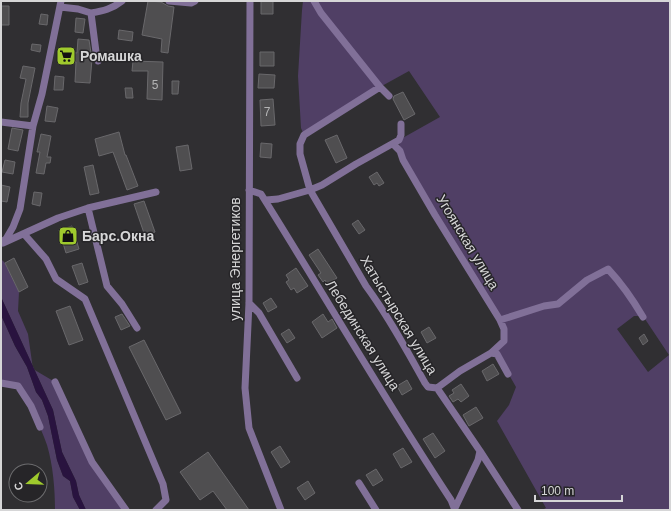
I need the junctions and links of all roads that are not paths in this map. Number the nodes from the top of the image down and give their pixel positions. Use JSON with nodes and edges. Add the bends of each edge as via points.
{"nodes":[{"id":1,"x":122,"y":1,"type":"edge"},
{"id":2,"x":169,"y":1,"type":"edge"},
{"id":3,"x":195,"y":1,"type":"edge"},
{"id":4,"x":250,"y":1,"type":"edge"},
{"id":5,"x":314,"y":1,"type":"edge"},
{"id":6,"x":60,"y":4,"type":"edge"},
{"id":7,"x":114,"y":4,"type":"edge"},
{"id":8,"x":91,"y":13,"type":"junction"},
{"id":9,"x":98,"y":61,"type":"dead end"},
{"id":10,"x":380,"y":87,"type":"junction"},
{"id":11,"x":389,"y":96,"type":"dead end"},
{"id":12,"x":1,"y":122,"type":"edge"},
{"id":13,"x":401,"y":124,"type":"dead end"},
{"id":14,"x":33,"y":126,"type":"junction"},
{"id":15,"x":393,"y":144,"type":"junction"},
{"id":16,"x":249,"y":190,"type":"junction"},
{"id":17,"x":310,"y":190,"type":"junction"},
{"id":18,"x":156,"y":192,"type":"dead end"},
{"id":19,"x":266,"y":200,"type":"junction"},
{"id":20,"x":88,"y":208,"type":"junction"},
{"id":21,"x":24,"y":234,"type":"junction"},
{"id":22,"x":1,"y":243,"type":"edge"},
{"id":23,"x":249,"y":303,"type":"junction"},
{"id":24,"x":643,"y":317,"type":"dead end"},
{"id":25,"x":500,"y":320,"type":"junction"},
{"id":26,"x":137,"y":328,"type":"dead end"},
{"id":27,"x":491,"y":353,"type":"junction"},
{"id":28,"x":508,"y":374,"type":"dead end"},
{"id":29,"x":297,"y":378,"type":"dead end"},
{"id":30,"x":55,"y":382,"type":"dead end"},
{"id":31,"x":1,"y":383,"type":"edge"},
{"id":32,"x":437,"y":388,"type":"junction"},
{"id":33,"x":40,"y":428,"type":"dead end"},
{"id":34,"x":480,"y":451,"type":"junction"},
{"id":35,"x":359,"y":483,"type":"dead end"},
{"id":36,"x":455,"y":509,"type":"edge"},
{"id":37,"x":126,"y":510,"type":"edge"},
{"id":38,"x":156,"y":510,"type":"edge"},
{"id":39,"x":281,"y":510,"type":"edge"},
{"id":40,"x":376,"y":510,"type":"edge"},
{"id":41,"x":518,"y":510,"type":"edge"}],
"edges":[{"from":1,"to":7,"type":"street"},
{"from":2,"to":3,"type":"street"},
{"from":4,"to":16,"type":"street","name":"улица Энергетиков"},
{"from":5,"to":10,"type":"street"},
{"from":6,"to":8,"type":"street"},
{"from":6,"to":14,"type":"street"},
{"from":7,"to":8,"type":"street","via":[[106,11]]},
{"from":8,"to":9,"type":"street"},
{"from":10,"to":11,"type":"street"},
{"from":10,"to":17,"type":"street","name":"Хатыстырская улица","via":[[304,135],[300,144],[300,154]]},
{"from":12,"to":14,"type":"street"},
{"from":13,"to":15,"type":"street","via":[[399,140]]},
{"from":14,"to":22,"type":"street","via":[[20,209],[13,227]]},
{"from":15,"to":17,"type":"street"},
{"from":15,"to":25,"type":"street","name":"Угоянская улица","via":[[400,151],[402,160]]},
{"from":16,"to":19,"type":"street","name":"Лебединская улица","via":[[261,194]]},
{"from":16,"to":23,"type":"street","name":"улица Энергетиков"},
{"from":17,"to":19,"type":"street"},
{"from":17,"to":32,"type":"street","name":"Хатыстырская улица","via":[[425,383],[428,387]]},
{"from":18,"to":20,"type":"street"},
{"from":19,"to":36,"type":"street","name":"Лебединская улица"},
{"from":20,"to":21,"type":"street","via":[[58,218]]},
{"from":20,"to":26,"type":"street","via":[[107,286]]},
{"from":21,"to":22,"type":"street"},
{"from":21,"to":38,"type":"street","via":[[46,259],[56,279],[85,299],[163,484],[166,500]]},
{"from":23,"to":29,"type":"street","via":[[258,313]]},
{"from":23,"to":39,"type":"street","name":"улица Энергетиков","via":[[245,388],[249,428]]},
{"from":24,"to":25,"type":"street","via":[[608,269],[587,280],[558,304]]},
{"from":25,"to":27,"type":"street","name":"Угоянская улица","via":[[504,329],[504,341]]},
{"from":27,"to":28,"type":"street","via":[[496,354]]},
{"from":27,"to":32,"type":"street"},
{"from":30,"to":37,"type":"street","via":[[92,462]]},
{"from":31,"to":33,"type":"street","via":[[18,386],[31,406]]},
{"from":32,"to":34,"type":"street","name":"Хатыстырская улица"},
{"from":34,"to":36,"type":"street"},
{"from":34,"to":41,"type":"street","name":"Хатыстырская улица"},
{"from":35,"to":40,"type":"street"}]}
